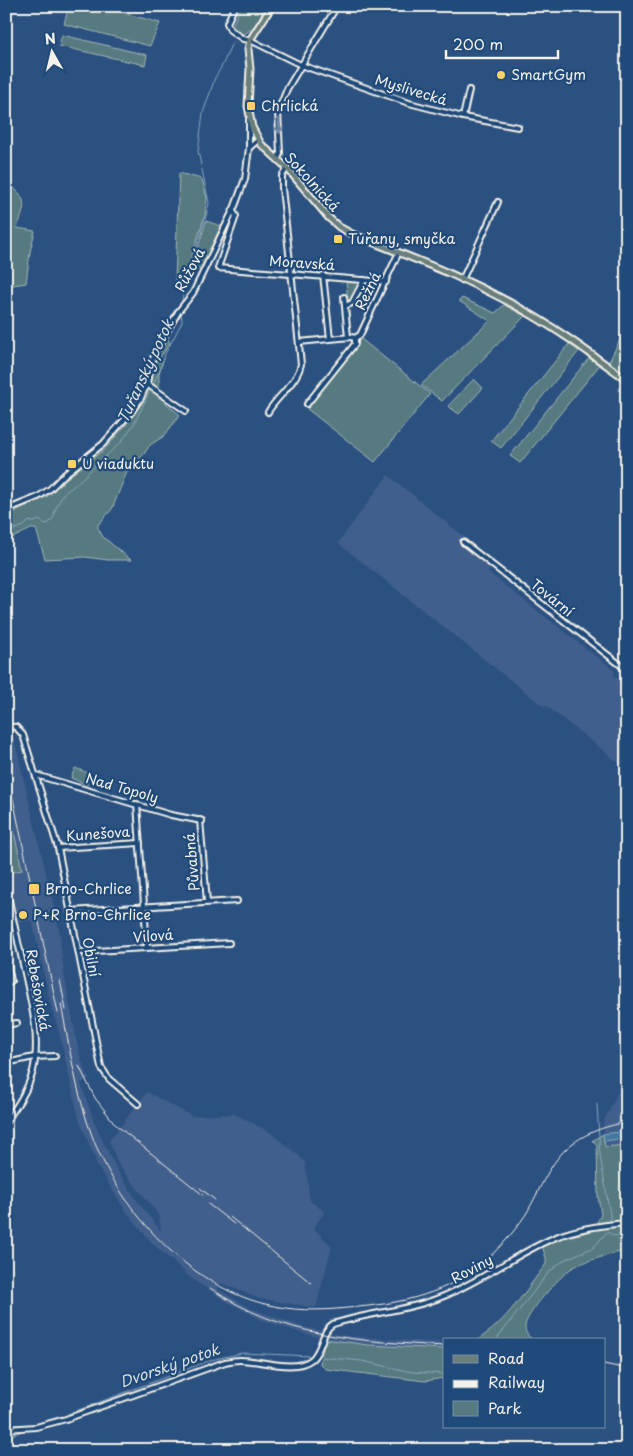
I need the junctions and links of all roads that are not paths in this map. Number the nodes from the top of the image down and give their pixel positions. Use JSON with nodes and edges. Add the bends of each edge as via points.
{"nodes":[{"id":1,"x":235,"y":6,"type":"edge"},
{"id":2,"x":272,"y":6,"type":"edge"},
{"id":3,"x":337,"y":6,"type":"edge"},
{"id":4,"x":250,"y":40,"type":"junction"},
{"id":5,"x":301,"y":65,"type":"junction"},
{"id":6,"x":469,"y":90,"type":"dead end"},
{"id":7,"x":250,"y":117,"type":"junction"},
{"id":8,"x":463,"y":117,"type":"junction"},
{"id":9,"x":518,"y":127,"type":"dead end"},
{"id":10,"x":258,"y":140,"type":"junction"},
{"id":11,"x":249,"y":149,"type":"junction"},
{"id":12,"x":278,"y":159,"type":"junction"},
{"id":13,"x":287,"y":168,"type":"junction"},
{"id":14,"x":498,"y":202,"type":"dead end"},
{"id":15,"x":233,"y":211,"type":"junction"},
{"id":16,"x":399,"y":252,"type":"junction"},
{"id":17,"x":218,"y":268,"type":"joint"},
{"id":18,"x":292,"y":274,"type":"junction"},
{"id":19,"x":323,"y":276,"type":"junction"},
{"id":20,"x":364,"y":280,"type":"junction"},
{"id":21,"x":462,"y":280,"type":"junction"},
{"id":22,"x":386,"y":282,"type":"junction"},
{"id":23,"x":344,"y":297,"type":"dead end"},
{"id":24,"x":345,"y":306,"type":"junction"},
{"id":25,"x":348,"y":337,"type":"junction"},
{"id":26,"x":355,"y":338,"type":"junction"},
{"id":27,"x":330,"y":339,"type":"junction"},
{"id":28,"x":299,"y":342,"type":"junction"},
{"id":29,"x":627,"y":380,"type":"edge"},
{"id":30,"x":147,"y":384,"type":"junction"},
{"id":31,"x":308,"y":404,"type":"dead end"},
{"id":32,"x":186,"y":411,"type":"dead end"},
{"id":33,"x":268,"y":412,"type":"dead end"},
{"id":34,"x":6,"y":510,"type":"edge"},
{"id":35,"x":464,"y":542,"type":"dead end"},
{"id":36,"x":627,"y":670,"type":"edge"},
{"id":37,"x":6,"y":726,"type":"edge"},
{"id":38,"x":36,"y":776,"type":"junction"},
{"id":39,"x":137,"y":804,"type":"junction"},
{"id":40,"x":201,"y":821,"type":"joint"},
{"id":41,"x":140,"y":843,"type":"junction"},
{"id":42,"x":58,"y":848,"type":"junction"},
{"id":43,"x":6,"y":886,"type":"edge"},
{"id":44,"x":237,"y":901,"type":"dead end"},
{"id":45,"x":207,"y":902,"type":"junction"},
{"id":46,"x":144,"y":906,"type":"junction"},
{"id":47,"x":70,"y":911,"type":"junction"},
{"id":48,"x":229,"y":943,"type":"dead end"},
{"id":49,"x":147,"y":948,"type":"junction"},
{"id":50,"x":79,"y":952,"type":"junction"},
{"id":51,"x":6,"y":954,"type":"edge"},
{"id":52,"x":8,"y":982,"type":"edge"},
{"id":53,"x":18,"y":1022,"type":"dead end"},
{"id":54,"x":6,"y":1025,"type":"edge"},
{"id":55,"x":55,"y":1056,"type":"dead end"},
{"id":56,"x":34,"y":1057,"type":"junction"},
{"id":57,"x":6,"y":1063,"type":"edge"},
{"id":58,"x":138,"y":1104,"type":"dead end"},
{"id":59,"x":6,"y":1122,"type":"edge"},
{"id":60,"x":627,"y":1223,"type":"edge"},
{"id":61,"x":6,"y":1429,"type":"edge"}],
"edges":[{"from":1,"to":4,"type":"street","name":"Myslivecká","via":[[228,27]]},
{"from":2,"to":4,"type":"main road"},
{"from":3,"to":5,"type":"street"},
{"from":4,"to":5,"type":"street","name":"Myslivecká"},
{"from":4,"to":7,"type":"main road","name":"Sokolnická"},
{"from":5,"to":8,"type":"street","name":"Myslivecká","via":[[409,103]]},
{"from":5,"to":12,"type":"street","one_way":true,"via":[[278,111]]},
{"from":6,"to":8,"type":"street"},
{"from":7,"to":10,"type":"main road","name":"Sokolnická"},
{"from":7,"to":11,"type":"street","name":"Růžová"},
{"from":8,"to":9,"type":"street","name":"Myslivecká"},
{"from":10,"to":11,"type":"street"},
{"from":10,"to":12,"type":"main road","name":"Sokolnická"},
{"from":11,"to":15,"type":"street","name":"Růžová","via":[[245,179]]},
{"from":12,"to":13,"type":"main road","name":"Sokolnická"},
{"from":13,"to":16,"type":"main road","name":"Sokolnická","via":[[335,224]]},
{"from":13,"to":18,"type":"street","via":[[282,176],[282,188]]},
{"from":14,"to":21,"type":"street"},
{"from":15,"to":17,"type":"street","name":"Růžová","via":[[236,216]]},
{"from":15,"to":30,"type":"street","name":"Růžová","via":[[193,293],[164,337],[150,366]]},
{"from":16,"to":21,"type":"main road","name":"Sokolnická"},
{"from":16,"to":22,"type":"street","name":"Režná"},
{"from":17,"to":18,"type":"street","name":"Moravská"},
{"from":18,"to":19,"type":"street","name":"Moravská"},
{"from":18,"to":28,"type":"street"},
{"from":19,"to":20,"type":"street","name":"Moravská"},
{"from":19,"to":27,"type":"street"},
{"from":20,"to":22,"type":"street","name":"Moravská"},
{"from":20,"to":24,"type":"street","via":[[352,303]]},
{"from":21,"to":29,"type":"main road","name":"Sokolnická","via":[[516,306]]},
{"from":22,"to":26,"type":"street","name":"Režná","via":[[360,335]]},
{"from":23,"to":24,"type":"street"},
{"from":24,"to":25,"type":"street"},
{"from":25,"to":26,"type":"street"},
{"from":25,"to":27,"type":"street"},
{"from":26,"to":31,"type":"street","name":"Režná","via":[[356,342]]},
{"from":27,"to":28,"type":"street"},
{"from":28,"to":33,"type":"street","via":[[301,366]]},
{"from":30,"to":32,"type":"street"},
{"from":30,"to":34,"type":"street","via":[[131,412],[103,444],[50,489]]},
{"from":35,"to":36,"type":"street","name":"Tovární"},
{"from":37,"to":38,"type":"street","name":"Obilní","via":[[16,727],[22,733]]},
{"from":38,"to":39,"type":"street","name":"Nad Topoly"},
{"from":38,"to":42,"type":"street","name":"Obilní"},
{"from":39,"to":40,"type":"street","name":"Nad Topoly"},
{"from":39,"to":41,"type":"street"},
{"from":40,"to":45,"type":"street","name":"Půvabná"},
{"from":41,"to":42,"type":"street","name":"Kunešova"},
{"from":41,"to":46,"type":"street"},
{"from":42,"to":47,"type":"street","name":"Obilní"},
{"from":43,"to":56,"type":"street","name":"Rebešovická","via":[[32,1008]]},
{"from":44,"to":45,"type":"street"},
{"from":45,"to":46,"type":"street"},
{"from":46,"to":47,"type":"street"},
{"from":46,"to":49,"type":"street"},
{"from":47,"to":50,"type":"street","name":"Obilní"},
{"from":48,"to":49,"type":"street","name":"Vilová"},
{"from":49,"to":50,"type":"street","name":"Vilová"},
{"from":50,"to":58,"type":"street","name":"Obilní","via":[[101,1067],[108,1079]]},
{"from":51,"to":52,"type":"street"},
{"from":53,"to":54,"type":"street"},
{"from":55,"to":56,"type":"street"},
{"from":56,"to":57,"type":"street"},
{"from":56,"to":59,"type":"street","name":"Rebešovická","via":[[28,1085]]},
{"from":60,"to":61,"type":"street","name":"Roviny","via":[[576,1231],[552,1239],[464,1288],[406,1309],[339,1322],[330,1326],[318,1352],[304,1364],[225,1362],[66,1419],[36,1427]]}]}
